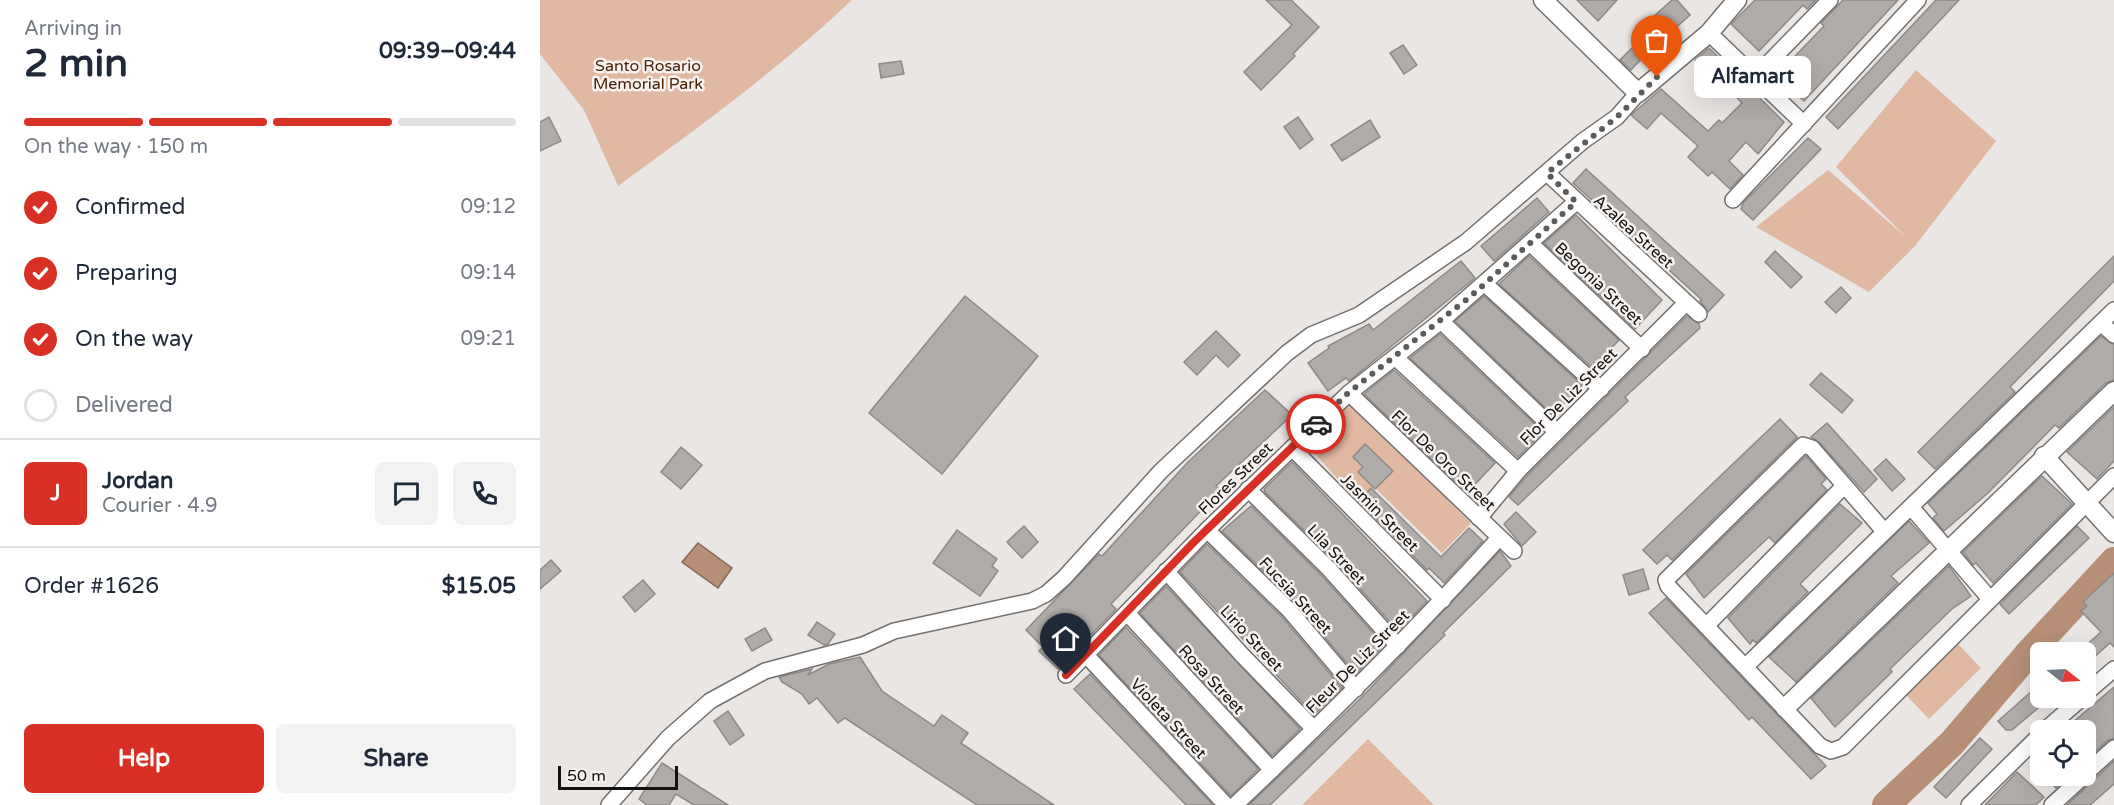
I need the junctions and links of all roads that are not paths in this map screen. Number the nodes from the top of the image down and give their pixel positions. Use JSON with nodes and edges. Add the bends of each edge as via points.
{"nodes":[{"id":1,"x":1543,"y":0,"type":"edge"},
{"id":2,"x":1737,"y":0,"type":"edge"},
{"id":3,"x":1830,"y":0,"type":"edge"},
{"id":4,"x":1918,"y":0,"type":"edge"},
{"id":5,"x":1709,"y":33,"type":"junction"},
{"id":6,"x":1754,"y":78,"type":"junction"},
{"id":7,"x":1638,"y":93,"type":"junction"},
{"id":8,"x":1804,"y":124,"type":"junction"},
{"id":9,"x":1547,"y":173,"type":"junction"},
{"id":10,"x":1733,"y":200,"type":"dead end"},
{"id":11,"x":1576,"y":202,"type":"junction"},
{"id":12,"x":1531,"y":244,"type":"junction"},
{"id":13,"x":1485,"y":284,"type":"junction"},
{"id":14,"x":1686,"y":303,"type":"junction"},
{"id":15,"x":2114,"y":310,"type":"edge"},
{"id":16,"x":1699,"y":314,"type":"dead end"},
{"id":17,"x":1441,"y":321,"type":"junction"},
{"id":18,"x":2101,"y":323,"type":"junction"},
{"id":19,"x":2114,"y":335,"type":"edge"},
{"id":20,"x":1642,"y":349,"type":"junction"},
{"id":21,"x":1395,"y":357,"type":"junction"},
{"id":22,"x":1601,"y":389,"type":"junction"},
{"id":23,"x":2114,"y":391,"type":"edge"},
{"id":24,"x":1348,"y":393,"type":"junction"},
{"id":25,"x":1557,"y":432,"type":"junction"},
{"id":26,"x":1292,"y":448,"type":"junction"},
{"id":27,"x":2044,"y":456,"type":"junction"},
{"id":28,"x":1518,"y":471,"type":"junction"},
{"id":29,"x":2114,"y":476,"type":"edge"},
{"id":30,"x":1844,"y":486,"type":"junction"},
{"id":31,"x":1248,"y":489,"type":"junction"},
{"id":32,"x":2086,"y":502,"type":"junction"},
{"id":33,"x":1911,"y":507,"type":"junction"},
{"id":34,"x":1479,"y":518,"type":"junction"},
{"id":35,"x":1207,"y":530,"type":"junction"},
{"id":36,"x":1884,"y":531,"type":"junction"},
{"id":37,"x":2114,"y":533,"type":"edge"},
{"id":38,"x":1499,"y":538,"type":"junction"},
{"id":39,"x":1514,"y":551,"type":"dead end"},
{"id":40,"x":1947,"y":552,"type":"junction"},
{"id":41,"x":1166,"y":571,"type":"junction"},
{"id":42,"x":1990,"y":599,"type":"junction"},
{"id":43,"x":1443,"y":600,"type":"junction"},
{"id":44,"x":1127,"y":613,"type":"junction"},
{"id":45,"x":1706,"y":626,"type":"junction"},
{"id":46,"x":1398,"y":646,"type":"junction"},
{"id":47,"x":1087,"y":656,"type":"junction"},
{"id":48,"x":1746,"y":666,"type":"junction"},
{"id":49,"x":2114,"y":669,"type":"edge"},
{"id":50,"x":1066,"y":675,"type":"dead end"},
{"id":51,"x":2096,"y":685,"type":"edge"},
{"id":52,"x":1356,"y":689,"type":"junction"},
{"id":53,"x":1785,"y":708,"type":"junction"},
{"id":54,"x":2070,"y":708,"type":"edge"},
{"id":55,"x":2056,"y":720,"type":"edge"},
{"id":56,"x":1314,"y":729,"type":"junction"},
{"id":57,"x":2030,"y":745,"type":"edge"},
{"id":58,"x":2114,"y":748,"type":"edge"},
{"id":59,"x":2096,"y":764,"type":"edge"},
{"id":60,"x":1272,"y":770,"type":"junction"},
{"id":61,"x":2072,"y":786,"type":"edge"},
{"id":62,"x":609,"y":805,"type":"edge"},
{"id":63,"x":1226,"y":805,"type":"edge"},
{"id":64,"x":1234,"y":805,"type":"edge"},
{"id":65,"x":1969,"y":805,"type":"edge"},
{"id":66,"x":2052,"y":805,"type":"edge"}],
"edges":[{"from":1,"to":7,"type":"street"},
{"from":2,"to":5,"type":"street"},
{"from":3,"to":6,"type":"street"},
{"from":4,"to":8,"type":"street"},
{"from":5,"to":6,"type":"street"},
{"from":5,"to":7,"type":"street"},
{"from":6,"to":8,"type":"street"},
{"from":7,"to":9,"type":"street","via":[[1617,117]]},
{"from":8,"to":10,"type":"street"},
{"from":9,"to":11,"type":"street","name":"Azalea Street"},
{"from":9,"to":62,"type":"street","via":[[1466,242],[1359,315],[1311,335],[1287,353],[1169,464],[1046,594],[972,616],[894,632],[863,645],[765,671],[710,700],[668,738]]},
{"from":11,"to":12,"type":"street","name":"Flores Street"},
{"from":11,"to":14,"type":"street","name":"Azalea Street"},
{"from":12,"to":13,"type":"street","name":"Flores Street"},
{"from":12,"to":20,"type":"street","name":"Begonia Street"},
{"from":13,"to":17,"type":"street","name":"Flores Street"},
{"from":13,"to":22,"type":"street"},
{"from":14,"to":16,"type":"street","name":"Azalea Street"},
{"from":14,"to":20,"type":"street","name":"Flor De Liz Street"},
{"from":15,"to":18,"type":"street"},
{"from":17,"to":21,"type":"street","name":"Flores Street"},
{"from":17,"to":25,"type":"street"},
{"from":18,"to":19,"type":"street"},
{"from":18,"to":33,"type":"street"},
{"from":20,"to":22,"type":"street","name":"Flor De Liz Street"},
{"from":21,"to":24,"type":"street","name":"Flores Street"},
{"from":21,"to":28,"type":"street"},
{"from":22,"to":25,"type":"street","name":"Flor De Liz Street"},
{"from":23,"to":27,"type":"street"},
{"from":24,"to":26,"type":"street","name":"Flores Street"},
{"from":24,"to":34,"type":"street","name":"Flor De Oro Street"},
{"from":25,"to":28,"type":"street","name":"Flor De Liz Street"},
{"from":26,"to":31,"type":"street","name":"Flores Street"},
{"from":26,"to":43,"type":"street","name":"Jasmin Street"},
{"from":27,"to":32,"type":"street"},
{"from":27,"to":40,"type":"street"},
{"from":28,"to":34,"type":"street","name":"Flor De Liz Street"},
{"from":29,"to":32,"type":"street"},
{"from":30,"to":36,"type":"street"},
{"from":30,"to":45,"type":"street"},
{"from":30,"to":45,"type":"street","via":[[1812,448],[1803,445],[1670,575],[1666,580],[1668,586]]},
{"from":31,"to":35,"type":"street","name":"Flores Street"},
{"from":31,"to":46,"type":"street","name":"Lila Street","via":[[1329,569]]},
{"from":32,"to":37,"type":"street"},
{"from":32,"to":42,"type":"street"},
{"from":33,"to":36,"type":"street"},
{"from":33,"to":40,"type":"street"},
{"from":34,"to":38,"type":"street","name":"Flor De Oro Street"},
{"from":35,"to":41,"type":"street","name":"Flores Street"},
{"from":35,"to":52,"type":"street","name":"Fucsia Street","via":[[1289,610]]},
{"from":36,"to":48,"type":"street"},
{"from":38,"to":39,"type":"street","name":"Flor De Oro Street"},
{"from":38,"to":43,"type":"street","name":"Fleur De Liz Street"},
{"from":40,"to":42,"type":"street"},
{"from":40,"to":53,"type":"street"},
{"from":41,"to":44,"type":"street","name":"Flores Street"},
{"from":41,"to":56,"type":"street","name":"Lirio Street"},
{"from":42,"to":53,"type":"street","via":[[1843,747],[1831,751],[1820,746]]},
{"from":43,"to":46,"type":"street","name":"Fleur De Liz Street"},
{"from":44,"to":47,"type":"street","name":"Flores Street"},
{"from":44,"to":60,"type":"street","name":"Rosa Street"},
{"from":45,"to":48,"type":"street"},
{"from":46,"to":52,"type":"street","name":"Fleur De Liz Street"},
{"from":47,"to":50,"type":"street","name":"Flores Street"},
{"from":47,"to":63,"type":"street","name":"Violeta Street"},
{"from":48,"to":53,"type":"street"},
{"from":49,"to":51,"type":"street"},
{"from":52,"to":56,"type":"street","name":"Fleur De Liz Street"},
{"from":54,"to":55,"type":"street"},
{"from":56,"to":60,"type":"street","name":"Fleur De Liz Street"},
{"from":57,"to":65,"type":"street"},
{"from":58,"to":59,"type":"street"},
{"from":60,"to":64,"type":"street","name":"Fleur De Liz Street"},
{"from":61,"to":66,"type":"street"}]}
